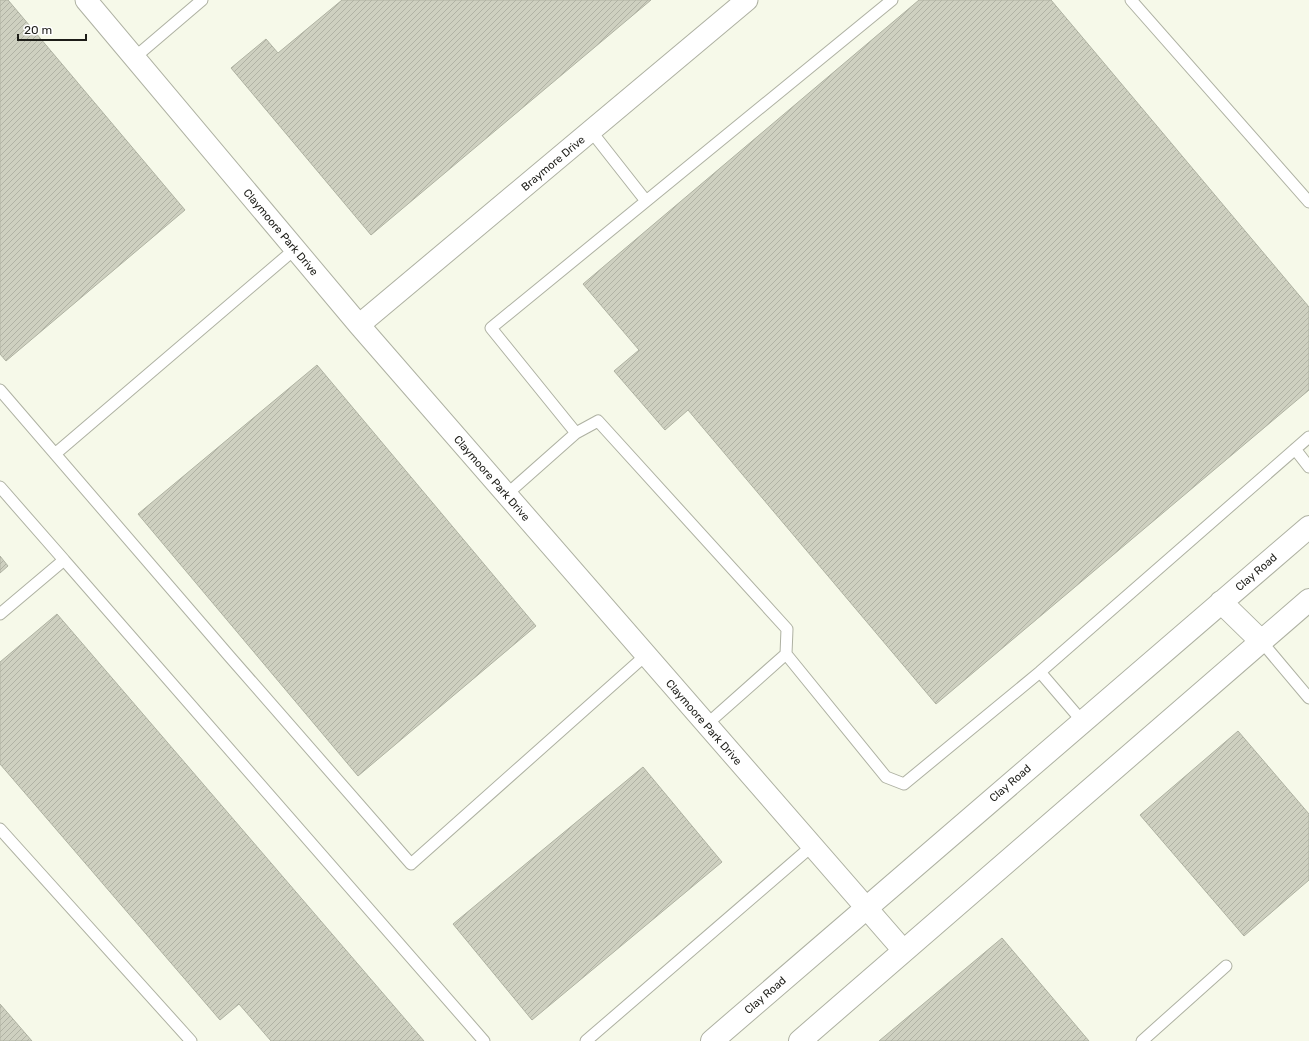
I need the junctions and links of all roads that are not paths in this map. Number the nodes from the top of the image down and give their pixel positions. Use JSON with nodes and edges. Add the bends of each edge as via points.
{"nodes":[{"id":1,"x":86,"y":0,"type":"edge"},
{"id":2,"x":202,"y":0,"type":"edge"},
{"id":3,"x":747,"y":0,"type":"edge"},
{"id":4,"x":892,"y":0,"type":"edge"},
{"id":5,"x":1131,"y":0,"type":"edge"},
{"id":6,"x":134,"y":58,"type":"junction"},
{"id":7,"x":591,"y":131,"type":"junction"},
{"id":8,"x":1307,"y":197,"type":"edge"},
{"id":9,"x":646,"y":201,"type":"junction"},
{"id":10,"x":295,"y":249,"type":"junction"},
{"id":11,"x":359,"y":325,"type":"junction"},
{"id":12,"x":0,"y":390,"type":"edge"},
{"id":13,"x":576,"y":433,"type":"junction"},
{"id":14,"x":1309,"y":437,"type":"edge"},
{"id":15,"x":1295,"y":449,"type":"junction"},
{"id":16,"x":55,"y":454,"type":"junction"},
{"id":17,"x":1309,"y":467,"type":"edge"},
{"id":18,"x":0,"y":487,"type":"edge"},
{"id":19,"x":506,"y":495,"type":"junction"},
{"id":20,"x":1309,"y":527,"type":"edge"},
{"id":21,"x":64,"y":560,"type":"junction"},
{"id":22,"x":1309,"y":600,"type":"edge"},
{"id":23,"x":1221,"y":602,"type":"junction"},
{"id":24,"x":0,"y":614,"type":"edge"},
{"id":25,"x":1261,"y":641,"type":"junction"},
{"id":26,"x":786,"y":654,"type":"junction"},
{"id":27,"x":646,"y":655,"type":"junction"},
{"id":28,"x":1040,"y":672,"type":"junction"},
{"id":29,"x":1309,"y":698,"type":"edge"},
{"id":30,"x":1082,"y":721,"type":"junction"},
{"id":31,"x":706,"y":725,"type":"junction"},
{"id":32,"x":0,"y":829,"type":"edge"},
{"id":33,"x":812,"y":846,"type":"junction"},
{"id":34,"x":865,"y":908,"type":"junction"},
{"id":35,"x":903,"y":950,"type":"junction"},
{"id":36,"x":1226,"y":966,"type":"dead end"},
{"id":37,"x":191,"y":1041,"type":"edge"},
{"id":38,"x":484,"y":1041,"type":"edge"},
{"id":39,"x":586,"y":1041,"type":"edge"},
{"id":40,"x":712,"y":1041,"type":"edge"},
{"id":41,"x":800,"y":1041,"type":"edge"},
{"id":42,"x":1142,"y":1041,"type":"edge"}],
"edges":[{"from":1,"to":6,"type":"street","name":"Claymoore Park Drive"},
{"from":2,"to":6,"type":"lane"},
{"from":3,"to":7,"type":"street","name":"Braymore Drive"},
{"from":4,"to":9,"type":"lane"},
{"from":5,"to":8,"type":"lane"},
{"from":6,"to":10,"type":"street","name":"Claymoore Park Drive"},
{"from":7,"to":9,"type":"lane"},
{"from":7,"to":11,"type":"street","name":"Braymore Drive"},
{"from":9,"to":13,"type":"lane","via":[[491,328]]},
{"from":10,"to":11,"type":"street","name":"Claymoore Park Drive"},
{"from":10,"to":16,"type":"lane"},
{"from":11,"to":19,"type":"street","name":"Claymoore Park Drive"},
{"from":12,"to":16,"type":"lane"},
{"from":13,"to":19,"type":"lane"},
{"from":13,"to":26,"type":"lane","via":[[598,421],[787,629]]},
{"from":14,"to":15,"type":"lane"},
{"from":15,"to":17,"type":"lane"},
{"from":15,"to":28,"type":"lane"},
{"from":16,"to":27,"type":"lane","via":[[411,864]]},
{"from":18,"to":21,"type":"lane"},
{"from":19,"to":27,"type":"street","name":"Claymoore Park Drive"},
{"from":20,"to":23,"type":"main road","name":"Clay Road"},
{"from":21,"to":24,"type":"lane"},
{"from":21,"to":38,"type":"lane"},
{"from":22,"to":25,"type":"main road"},
{"from":23,"to":25,"type":"main road"},
{"from":23,"to":30,"type":"main road","name":"Clay Road"},
{"from":25,"to":29,"type":"lane"},
{"from":25,"to":35,"type":"main road"},
{"from":26,"to":28,"type":"lane","via":[[886,777],[904,784]]},
{"from":26,"to":31,"type":"lane"},
{"from":27,"to":31,"type":"street","name":"Claymoore Park Drive"},
{"from":28,"to":30,"type":"lane"},
{"from":30,"to":34,"type":"main road","name":"Clay Road"},
{"from":31,"to":33,"type":"street","name":"Claymoore Park Drive"},
{"from":32,"to":37,"type":"lane"},
{"from":33,"to":34,"type":"street","name":"Claymoore Park Drive"},
{"from":33,"to":39,"type":"lane"},
{"from":34,"to":35,"type":"street","name":"Claymoore Park Drive"},
{"from":34,"to":40,"type":"main road","name":"Clay Road"},
{"from":35,"to":41,"type":"main road"},
{"from":36,"to":42,"type":"lane"}]}
